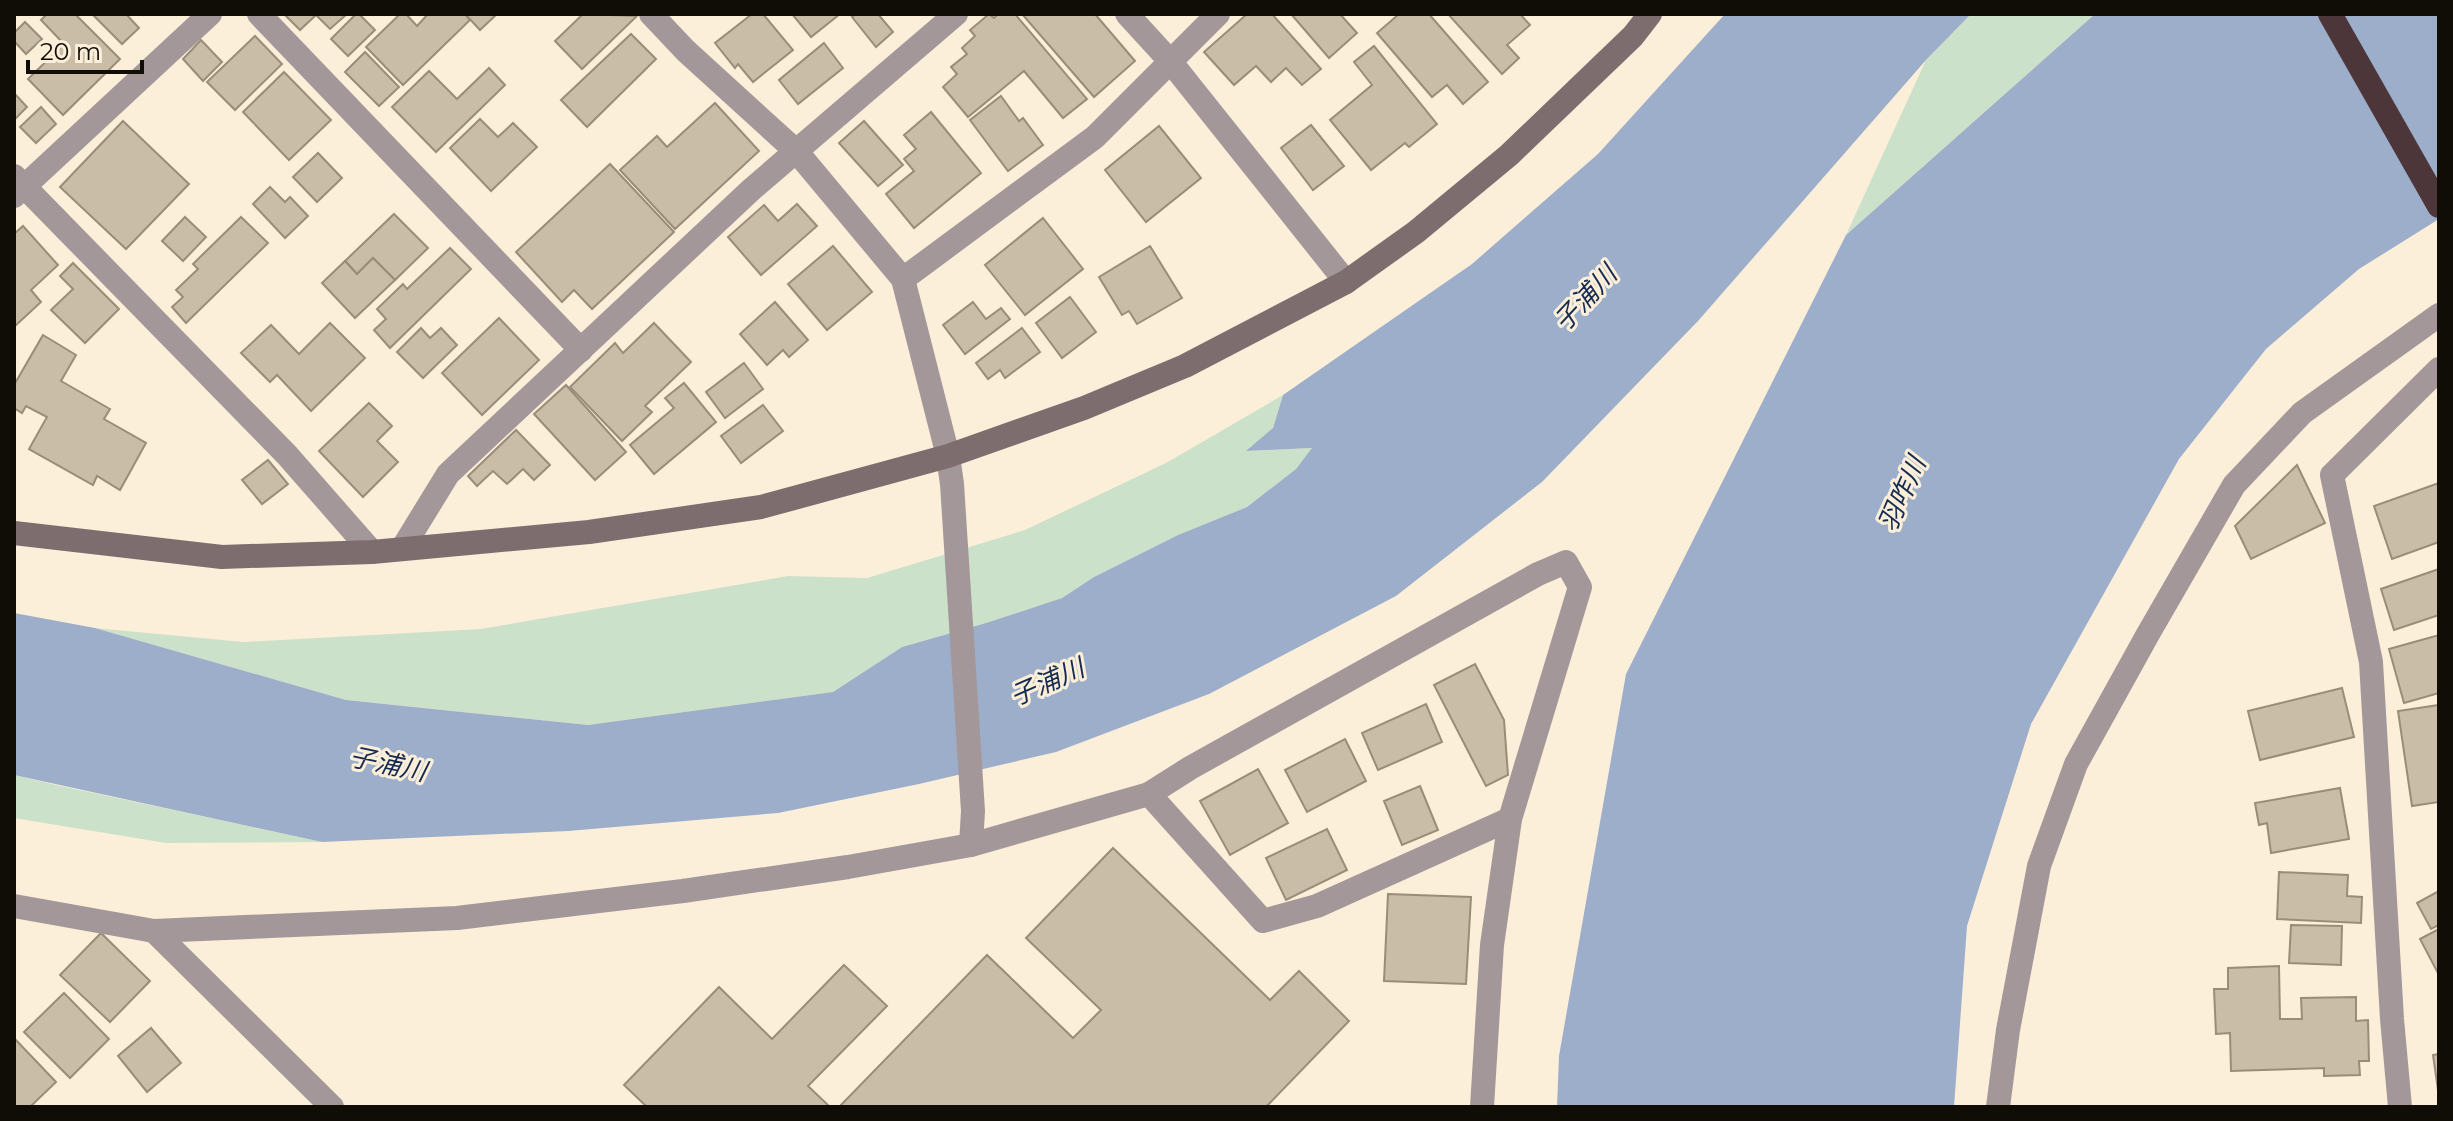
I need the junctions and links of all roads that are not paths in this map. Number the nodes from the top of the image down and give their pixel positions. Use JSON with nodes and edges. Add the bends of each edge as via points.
{"nodes":[{"id":1,"x":210,"y":14,"type":"edge"},
{"id":2,"x":259,"y":14,"type":"edge"},
{"id":3,"x":651,"y":14,"type":"edge"},
{"id":4,"x":956,"y":14,"type":"edge"},
{"id":5,"x":1127,"y":14,"type":"edge"},
{"id":6,"x":1218,"y":14,"type":"edge"},
{"id":7,"x":1650,"y":14,"type":"edge"},
{"id":8,"x":2330,"y":14,"type":"edge"},
{"id":9,"x":1170,"y":61,"type":"junction"},
{"id":10,"x":797,"y":152,"type":"junction"},
{"id":11,"x":17,"y":186,"type":"edge"},
{"id":12,"x":2439,"y":206,"type":"edge"},
{"id":13,"x":903,"y":279,"type":"junction"},
{"id":14,"x":1346,"y":282,"type":"junction"},
{"id":15,"x":2439,"y":315,"type":"edge"},
{"id":16,"x":581,"y":350,"type":"junction"},
{"id":17,"x":2439,"y":369,"type":"edge"},
{"id":18,"x":948,"y":456,"type":"junction"},
{"id":19,"x":14,"y":533,"type":"edge"},
{"id":20,"x":402,"y":549,"type":"junction"},
{"id":21,"x":372,"y":552,"type":"junction"},
{"id":22,"x":1149,"y":794,"type":"junction"},
{"id":23,"x":1510,"y":819,"type":"junction"},
{"id":24,"x":971,"y":845,"type":"junction"},
{"id":25,"x":14,"y":906,"type":"edge"},
{"id":26,"x":154,"y":931,"type":"junction"},
{"id":27,"x":332,"y":1107,"type":"edge"},
{"id":28,"x":1482,"y":1107,"type":"edge"},
{"id":29,"x":1998,"y":1107,"type":"edge"},
{"id":30,"x":2400,"y":1107,"type":"edge"}],
"edges":[{"from":1,"to":11,"type":"street"},
{"from":2,"to":16,"type":"street"},
{"from":3,"to":10,"type":"street"},
{"from":4,"to":10,"type":"street"},
{"from":5,"to":9,"type":"street"},
{"from":6,"to":9,"type":"street"},
{"from":7,"to":14,"type":"street","via":[[1509,155]]},
{"from":8,"to":12,"type":"highway"},
{"from":9,"to":13,"type":"street","via":[[1095,137]]},
{"from":9,"to":14,"type":"street"},
{"from":10,"to":13,"type":"street"},
{"from":10,"to":16,"type":"street"},
{"from":11,"to":21,"type":"street","via":[[287,455]]},
{"from":13,"to":18,"type":"street"},
{"from":14,"to":18,"type":"street","via":[[1185,366]]},
{"from":15,"to":29,"type":"street","via":[[2302,413],[2234,485],[2148,634],[2076,764],[2039,866]]},
{"from":16,"to":20,"type":"street","via":[[448,474]]},
{"from":17,"to":30,"type":"street","via":[[2332,475],[2371,662]]},
{"from":18,"to":20,"type":"street","via":[[761,507],[589,532]]},
{"from":18,"to":24,"type":"street","via":[[973,811]]},
{"from":19,"to":21,"type":"street","via":[[222,557]]},
{"from":20,"to":21,"type":"street"},
{"from":22,"to":23,"type":"street","via":[[1263,921],[1317,906]]},
{"from":22,"to":23,"type":"street","via":[[1566,562],[1580,587]]},
{"from":22,"to":24,"type":"street"},
{"from":23,"to":28,"type":"street","via":[[1492,945]]},
{"from":24,"to":26,"type":"street","via":[[683,891],[472,916]]},
{"from":25,"to":26,"type":"street"},
{"from":26,"to":27,"type":"street"}]}
